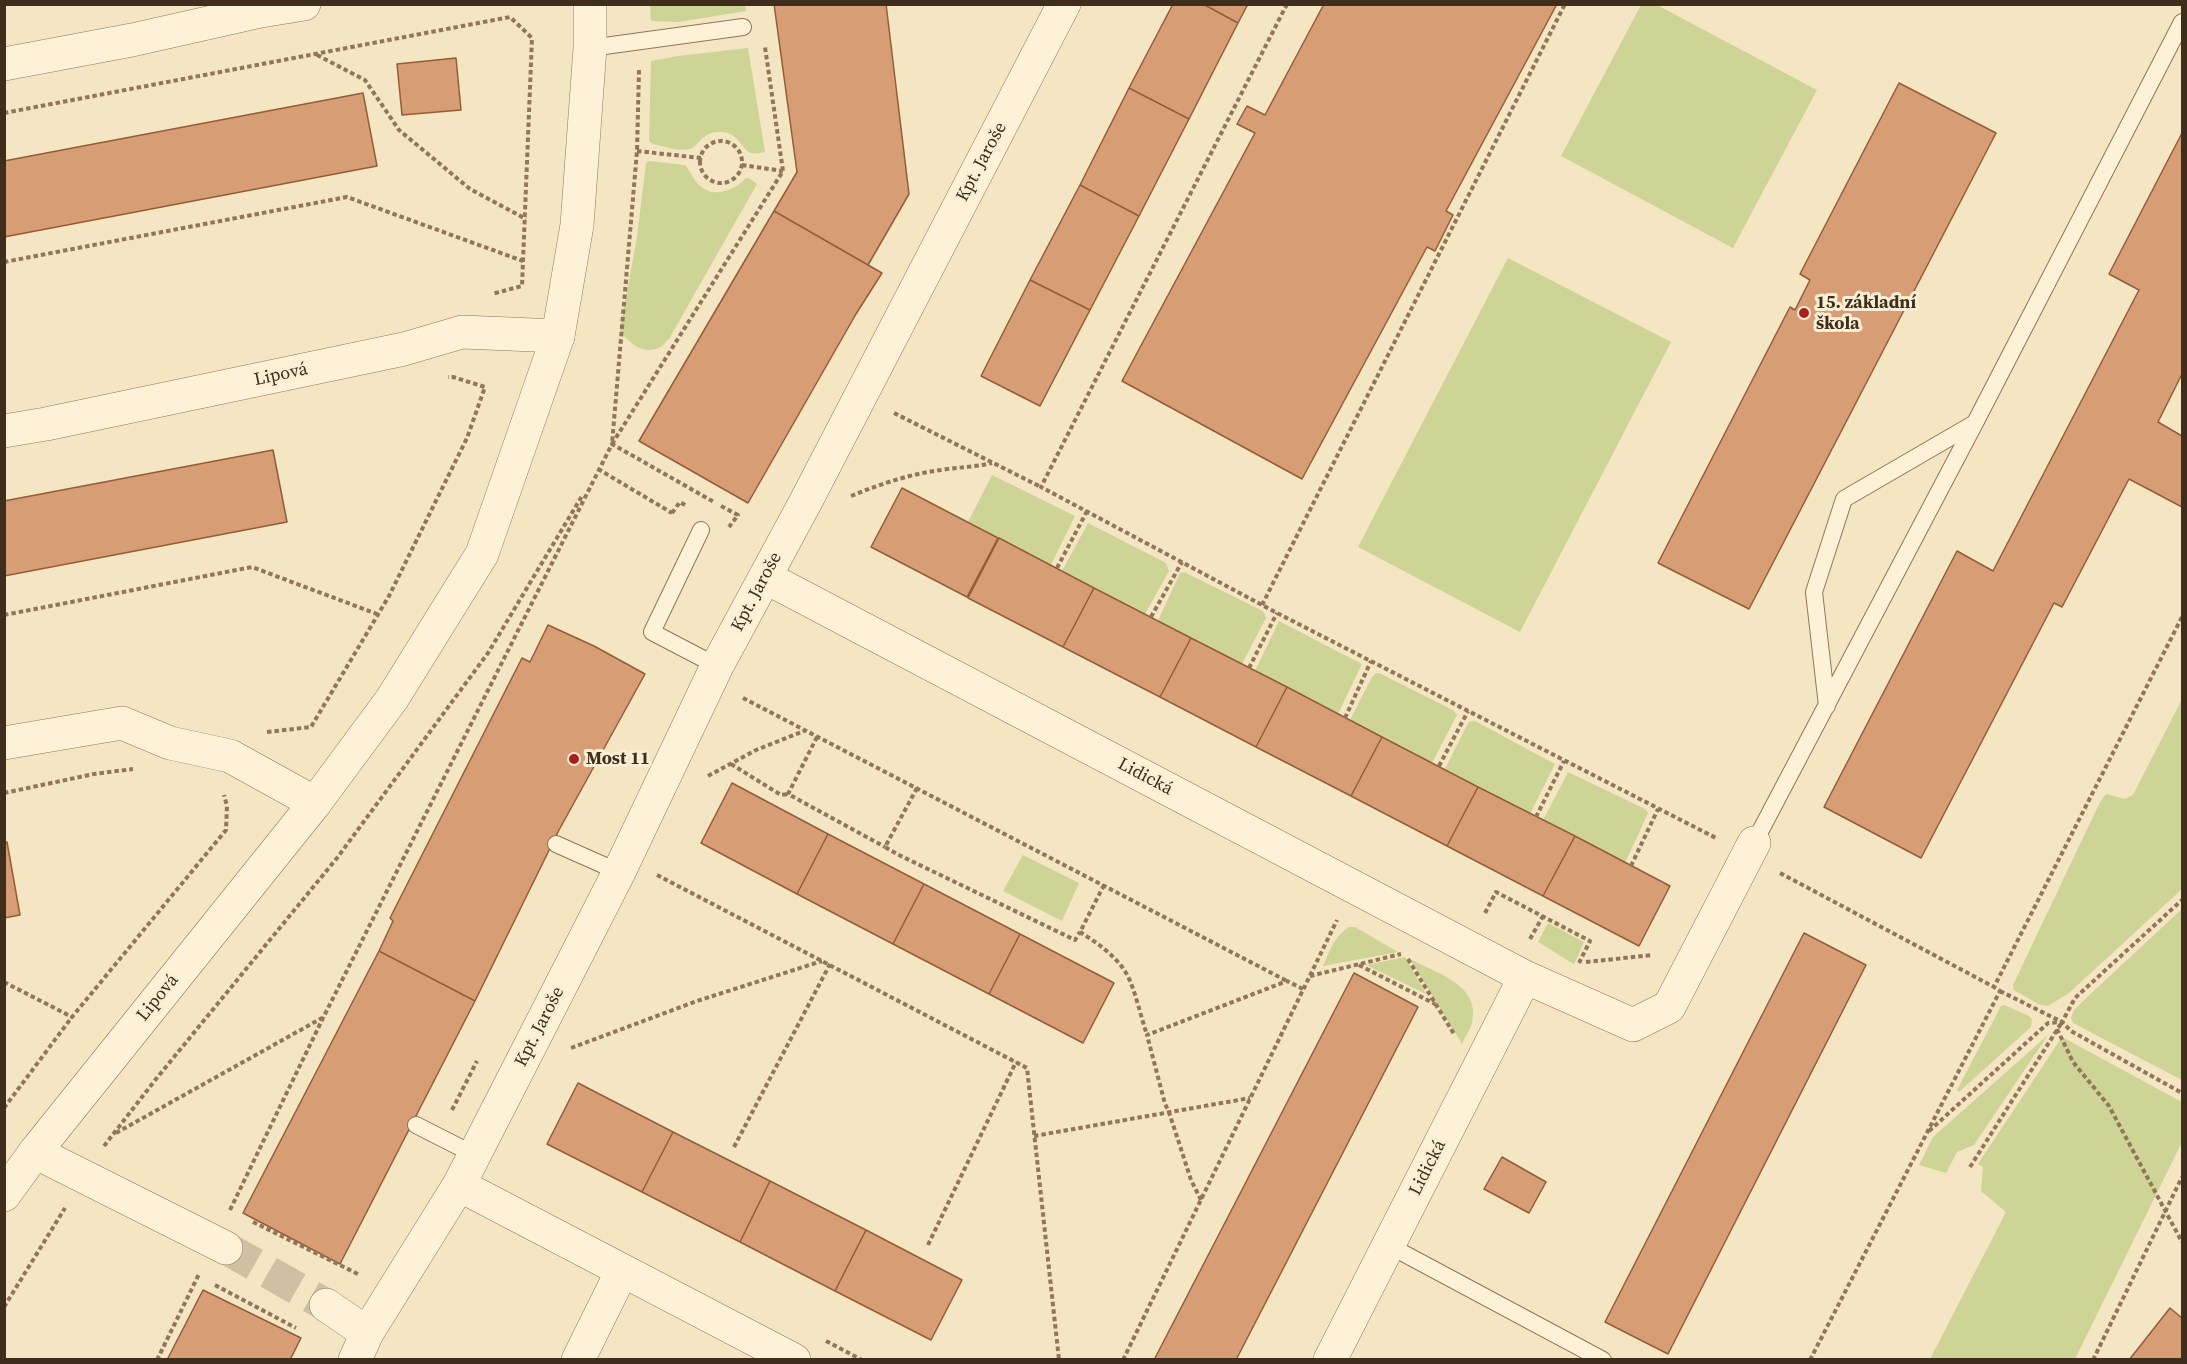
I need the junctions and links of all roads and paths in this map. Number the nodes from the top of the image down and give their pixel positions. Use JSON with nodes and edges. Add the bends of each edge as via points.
{"nodes":[{"id":1,"x":304,"y":4,"type":"edge"},
{"id":2,"x":590,"y":4,"type":"edge"},
{"id":3,"x":1064,"y":4,"type":"edge"},
{"id":4,"x":1287,"y":4,"type":"edge"},
{"id":5,"x":1565,"y":4,"type":"edge"},
{"id":6,"x":2182,"y":22,"type":"edge"},
{"id":7,"x":742,"y":27,"type":"dead end"},
{"id":8,"x":764,"y":37,"type":"dead end"},
{"id":9,"x":640,"y":40,"type":"junction"},
{"id":10,"x":590,"y":48,"type":"junction"},
{"id":11,"x":317,"y":55,"type":"junction"},
{"id":12,"x":4,"y":64,"type":"edge"},
{"id":13,"x":4,"y":113,"type":"edge"},
{"id":14,"x":637,"y":151,"type":"junction"},
{"id":15,"x":701,"y":158,"type":"junction"},
{"id":16,"x":742,"y":165,"type":"junction"},
{"id":17,"x":783,"y":171,"type":"junction"},
{"id":18,"x":526,"y":219,"type":"junction"},
{"id":19,"x":4,"y":262,"type":"edge"},
{"id":20,"x":524,"y":262,"type":"junction"},
{"id":21,"x":490,"y":295,"type":"dead end"},
{"id":22,"x":558,"y":336,"type":"junction"},
{"id":23,"x":453,"y":377,"type":"dead end"},
{"id":24,"x":891,"y":412,"type":"dead end"},
{"id":25,"x":1975,"y":423,"type":"junction"},
{"id":26,"x":4,"y":430,"type":"edge"},
{"id":27,"x":612,"y":444,"type":"junction"},
{"id":28,"x":993,"y":463,"type":"junction"},
{"id":29,"x":598,"y":469,"type":"junction"},
{"id":30,"x":1041,"y":487,"type":"junction"},
{"id":31,"x":848,"y":497,"type":"dead end"},
{"id":32,"x":689,"y":507,"type":"dead end"},
{"id":33,"x":1087,"y":511,"type":"junction"},
{"id":34,"x":672,"y":513,"type":"junction"},
{"id":35,"x":701,"y":530,"type":"joint"},
{"id":36,"x":727,"y":530,"type":"dead end"},
{"id":37,"x":1182,"y":562,"type":"junction"},
{"id":38,"x":1057,"y":568,"type":"dead end"},
{"id":39,"x":765,"y":577,"type":"junction"},
{"id":40,"x":1262,"y":605,"type":"junction"},
{"id":41,"x":1277,"y":613,"type":"junction"},
{"id":42,"x":378,"y":614,"type":"junction"},
{"id":43,"x":4,"y":615,"type":"edge"},
{"id":44,"x":1152,"y":617,"type":"dead end"},
{"id":45,"x":2182,"y":617,"type":"edge"},
{"id":46,"x":1371,"y":661,"type":"junction"},
{"id":47,"x":717,"y":666,"type":"junction"},
{"id":48,"x":1249,"y":668,"type":"dead end"},
{"id":49,"x":737,"y":695,"type":"dead end"},
{"id":50,"x":1827,"y":706,"type":"junction"},
{"id":51,"x":1468,"y":711,"type":"junction"},
{"id":52,"x":1345,"y":718,"type":"dead end"},
{"id":53,"x":805,"y":730,"type":"junction"},
{"id":54,"x":258,"y":734,"type":"dead end"},
{"id":55,"x":817,"y":737,"type":"junction"},
{"id":56,"x":4,"y":743,"type":"edge"},
{"id":57,"x":1564,"y":761,"type":"junction"},
{"id":58,"x":730,"y":763,"type":"junction"},
{"id":59,"x":1439,"y":766,"type":"dead end"},
{"id":60,"x":141,"y":768,"type":"dead end"},
{"id":61,"x":699,"y":781,"type":"dead end"},
{"id":62,"x":221,"y":788,"type":"dead end"},
{"id":63,"x":917,"y":788,"type":"junction"},
{"id":64,"x":4,"y":793,"type":"edge"},
{"id":65,"x":788,"y":794,"type":"junction"},
{"id":66,"x":315,"y":803,"type":"junction"},
{"id":67,"x":1658,"y":809,"type":"junction"},
{"id":68,"x":1536,"y":817,"type":"dead end"},
{"id":69,"x":556,"y":844,"type":"dead end"},
{"id":70,"x":885,"y":847,"type":"junction"},
{"id":71,"x":1750,"y":850,"type":"junction"},
{"id":72,"x":1631,"y":866,"type":"dead end"},
{"id":73,"x":619,"y":872,"type":"junction"},
{"id":74,"x":656,"y":875,"type":"dead end"},
{"id":75,"x":1104,"y":885,"type":"junction"},
{"id":76,"x":2182,"y":900,"type":"edge"},
{"id":77,"x":1342,"y":910,"type":"dead end"},
{"id":78,"x":1543,"y":916,"type":"junction"},
{"id":79,"x":1484,"y":917,"type":"dead end"},
{"id":80,"x":1080,"y":932,"type":"junction"},
{"id":81,"x":1529,"y":941,"type":"dead end"},
{"id":82,"x":1402,"y":948,"type":"dead end"},
{"id":83,"x":1405,"y":953,"type":"junction"},
{"id":84,"x":1660,"y":954,"type":"dead end"},
{"id":85,"x":823,"y":961,"type":"junction"},
{"id":86,"x":1579,"y":963,"type":"junction"},
{"id":87,"x":830,"y":964,"type":"junction"},
{"id":88,"x":1359,"y":964,"type":"junction"},
{"id":89,"x":1576,"y":969,"type":"dead end"},
{"id":90,"x":1310,"y":976,"type":"junction"},
{"id":91,"x":1525,"y":977,"type":"junction"},
{"id":92,"x":1287,"y":981,"type":"junction"},
{"id":93,"x":4,"y":982,"type":"edge"},
{"id":94,"x":1994,"y":987,"type":"junction"},
{"id":95,"x":1303,"y":989,"type":"junction"},
{"id":96,"x":2000,"y":991,"type":"junction"},
{"id":97,"x":1436,"y":1004,"type":"junction"},
{"id":98,"x":72,"y":1017,"type":"junction"},
{"id":99,"x":323,"y":1018,"type":"junction"},
{"id":100,"x":2062,"y":1022,"type":"junction"},
{"id":101,"x":2058,"y":1029,"type":"junction"},
{"id":102,"x":1147,"y":1035,"type":"junction"},
{"id":103,"x":1459,"y":1042,"type":"dead end"},
{"id":104,"x":564,"y":1050,"type":"dead end"},
{"id":105,"x":1016,"y":1062,"type":"junction"},
{"id":106,"x":2182,"y":1092,"type":"edge"},
{"id":107,"x":1250,"y":1098,"type":"junction"},
{"id":108,"x":4,"y":1108,"type":"edge"},
{"id":109,"x":1169,"y":1112,"type":"junction"},
{"id":110,"x":416,"y":1125,"type":"dead end"},
{"id":111,"x":115,"y":1133,"type":"junction"},
{"id":112,"x":1927,"y":1133,"type":"junction"},
{"id":113,"x":1034,"y":1136,"type":"junction"},
{"id":114,"x":734,"y":1147,"type":"dead end"},
{"id":115,"x":102,"y":1149,"type":"dead end"},
{"id":116,"x":34,"y":1152,"type":"junction"},
{"id":117,"x":475,"y":1155,"type":"junction"},
{"id":118,"x":1970,"y":1167,"type":"dead end"},
{"id":119,"x":2182,"y":1177,"type":"edge"},
{"id":120,"x":459,"y":1185,"type":"junction"},
{"id":121,"x":4,"y":1195,"type":"edge"},
{"id":122,"x":70,"y":1200,"type":"dead end"},
{"id":123,"x":1201,"y":1200,"type":"junction"},
{"id":124,"x":224,"y":1208,"type":"dead end"},
{"id":125,"x":229,"y":1211,"type":"junction"},
{"id":126,"x":2165,"y":1211,"type":"junction"},
{"id":127,"x":240,"y":1216,"type":"dead end"},
{"id":128,"x":251,"y":1221,"type":"dead end"},
{"id":129,"x":2182,"y":1242,"type":"edge"},
{"id":130,"x":220,"y":1245,"type":"joint"},
{"id":131,"x":928,"y":1245,"type":"dead end"},
{"id":132,"x":1388,"y":1245,"type":"junction"},
{"id":133,"x":622,"y":1271,"type":"junction"},
{"id":134,"x":394,"y":1291,"type":"junction"},
{"id":135,"x":326,"y":1305,"type":"tunnel mouth"},
{"id":136,"x":4,"y":1307,"type":"edge"},
{"id":137,"x":820,"y":1337,"type":"dead end"},
{"id":138,"x":361,"y":1346,"type":"edge"},
{"id":139,"x":157,"y":1359,"type":"edge"},
{"id":140,"x":578,"y":1359,"type":"edge"},
{"id":141,"x":794,"y":1359,"type":"edge"},
{"id":142,"x":862,"y":1359,"type":"edge"},
{"id":143,"x":1059,"y":1359,"type":"edge"},
{"id":144,"x":1124,"y":1359,"type":"edge"},
{"id":145,"x":1330,"y":1359,"type":"edge"},
{"id":146,"x":1603,"y":1359,"type":"edge"},
{"id":147,"x":1810,"y":1359,"type":"edge"},
{"id":148,"x":2092,"y":1359,"type":"edge"}],
"edges":[{"from":1,"to":12,"type":"street"},
{"from":2,"to":10,"type":"street","name":"Lipová"},
{"from":3,"to":39,"type":"street","name":"Kpt. Jaroše"},
{"from":4,"to":30,"type":"path"},
{"from":5,"to":40,"type":"path"},
{"from":6,"to":25,"type":"lane"},
{"from":7,"to":9,"type":"lane"},
{"from":8,"to":17,"type":"path"},
{"from":9,"to":10,"type":"lane"},
{"from":9,"to":14,"type":"path"},
{"from":10,"to":22,"type":"street","name":"Lipová","via":[[577,225]]},
{"from":11,"to":13,"type":"path"},
{"from":11,"to":18,"type":"path","via":[[365,80],[399,130],[470,189]]},
{"from":11,"to":18,"type":"path","via":[[510,17],[532,38]]},
{"from":14,"to":15,"type":"path"},
{"from":14,"to":27,"type":"path"},
{"from":15,"to":16,"type":"path","via":[[708,146],[721,142],[734,146]]},
{"from":15,"to":16,"type":"path","via":[[703,171],[718,183],[731,181]]},
{"from":16,"to":17,"type":"path"},
{"from":17,"to":27,"type":"path"},
{"from":18,"to":20,"type":"path"},
{"from":19,"to":20,"type":"path","via":[[348,197]]},
{"from":20,"to":21,"type":"path","via":[[522,286]]},
{"from":22,"to":26,"type":"street","name":"Lipová","via":[[462,332],[426,344]]},
{"from":22,"to":66,"type":"street","name":"Lipová","via":[[482,554],[392,699]]},
{"from":23,"to":42,"type":"path","via":[[485,387],[467,438]]},
{"from":24,"to":28,"type":"path"},
{"from":25,"to":50,"type":"lane"},
{"from":25,"to":50,"type":"lane","via":[[1844,499],[1814,592]]},
{"from":27,"to":29,"type":"path"},
{"from":27,"to":36,"type":"path","via":[[738,515]]},
{"from":28,"to":30,"type":"path"},
{"from":28,"to":31,"type":"path","via":[[900,478]]},
{"from":29,"to":34,"type":"path"},
{"from":29,"to":99,"type":"path"},
{"from":29,"to":111,"type":"path","via":[[488,653],[337,858]]},
{"from":30,"to":33,"type":"path"},
{"from":32,"to":34,"type":"path","via":[[680,502]]},
{"from":33,"to":37,"type":"path"},
{"from":33,"to":38,"type":"path"},
{"from":34,"to":35,"type":"path"},
{"from":35,"to":47,"type":"lane","via":[[652,632]]},
{"from":37,"to":40,"type":"path"},
{"from":37,"to":44,"type":"path"},
{"from":39,"to":47,"type":"street","name":"Kpt. Jaroše"},
{"from":39,"to":91,"type":"street","name":"Lidická"},
{"from":40,"to":41,"type":"path"},
{"from":41,"to":46,"type":"path"},
{"from":41,"to":48,"type":"path"},
{"from":42,"to":43,"type":"path","via":[[252,567]]},
{"from":42,"to":54,"type":"path","via":[[310,727]]},
{"from":45,"to":94,"type":"path"},
{"from":46,"to":51,"type":"path"},
{"from":46,"to":52,"type":"path"},
{"from":47,"to":73,"type":"street","name":"Kpt. Jaroše"},
{"from":49,"to":53,"type":"path"},
{"from":50,"to":71,"type":"lane"},
{"from":51,"to":57,"type":"path"},
{"from":51,"to":59,"type":"path"},
{"from":53,"to":55,"type":"path"},
{"from":53,"to":58,"type":"path"},
{"from":55,"to":63,"type":"path"},
{"from":55,"to":65,"type":"path"},
{"from":56,"to":66,"type":"street","via":[[122,723],[170,743],[230,756]]},
{"from":57,"to":67,"type":"path"},
{"from":57,"to":68,"type":"path"},
{"from":58,"to":61,"type":"path"},
{"from":58,"to":65,"type":"path","via":[[781,795]]},
{"from":60,"to":64,"type":"path"},
{"from":62,"to":98,"type":"path","via":[[227,806],[226,830]]},
{"from":63,"to":70,"type":"path"},
{"from":63,"to":75,"type":"path"},
{"from":65,"to":70,"type":"path"},
{"from":66,"to":116,"type":"street","name":"Lipová"},
{"from":67,"to":71,"type":"path","via":[[1732,846]]},
{"from":67,"to":72,"type":"path"},
{"from":69,"to":73,"type":"lane"},
{"from":70,"to":80,"type":"path","via":[[1075,940]]},
{"from":71,"to":91,"type":"street","name":"Lidická","via":[[1669,1007],[1633,1025]]},
{"from":71,"to":94,"type":"path"},
{"from":73,"to":117,"type":"street","name":"Kpt. Jaroše"},
{"from":74,"to":85,"type":"path"},
{"from":75,"to":80,"type":"path"},
{"from":75,"to":92,"type":"path"},
{"from":76,"to":100,"type":"path","via":[[2075,998]]},
{"from":77,"to":90,"type":"path"},
{"from":78,"to":79,"type":"path","via":[[1496,892]]},
{"from":78,"to":81,"type":"path"},
{"from":78,"to":86,"type":"path","via":[[1590,941]]},
{"from":80,"to":102,"type":"path","via":[[1120,965]]},
{"from":82,"to":83,"type":"path"},
{"from":83,"to":88,"type":"path"},
{"from":83,"to":97,"type":"path"},
{"from":84,"to":86,"type":"path"},
{"from":85,"to":87,"type":"path"},
{"from":85,"to":104,"type":"path","via":[[697,1000]]},
{"from":86,"to":89,"type":"path"},
{"from":87,"to":105,"type":"path"},
{"from":87,"to":114,"type":"path"},
{"from":88,"to":90,"type":"path"},
{"from":88,"to":97,"type":"path"},
{"from":90,"to":95,"type":"path"},
{"from":91,"to":132,"type":"street","name":"Lidická"},
{"from":92,"to":95,"type":"path"},
{"from":92,"to":102,"type":"path"},
{"from":93,"to":98,"type":"path"},
{"from":94,"to":96,"type":"path"},
{"from":95,"to":107,"type":"path"},
{"from":96,"to":100,"type":"path"},
{"from":96,"to":112,"type":"path"},
{"from":97,"to":103,"type":"path"},
{"from":98,"to":108,"type":"path"},
{"from":99,"to":111,"type":"path"},
{"from":99,"to":125,"type":"path"},
{"from":100,"to":101,"type":"path"},
{"from":100,"to":106,"type":"path","via":[[2070,1031]]},
{"from":100,"to":112,"type":"path","via":[[2048,1023]]},
{"from":101,"to":118,"type":"path"},
{"from":101,"to":126,"type":"path","via":[[2073,1062],[2109,1106]]},
{"from":102,"to":109,"type":"path"},
{"from":105,"to":113,"type":"path","via":[[1027,1068]]},
{"from":105,"to":131,"type":"path"},
{"from":107,"to":109,"type":"path"},
{"from":107,"to":123,"type":"path"},
{"from":109,"to":113,"type":"path"},
{"from":109,"to":123,"type":"path"},
{"from":110,"to":117,"type":"lane"},
{"from":111,"to":115,"type":"path"},
{"from":112,"to":147,"type":"path"},
{"from":113,"to":143,"type":"path"},
{"from":116,"to":121,"type":"street","name":"Lipová"},
{"from":116,"to":130,"type":"street"},
{"from":117,"to":120,"type":"street","name":"Kpt. Jaroše"},
{"from":119,"to":126,"type":"path"},
{"from":120,"to":133,"type":"street"},
{"from":120,"to":134,"type":"street","name":"Kpt. Jaroše"},
{"from":122,"to":136,"type":"path"},
{"from":123,"to":144,"type":"path"},
{"from":124,"to":125,"type":"path"},
{"from":125,"to":127,"type":"path"},
{"from":126,"to":129,"type":"path"},
{"from":126,"to":148,"type":"path"},
{"from":128,"to":134,"type":"path"},
{"from":130,"to":139,"type":"path"},
{"from":132,"to":145,"type":"street","name":"Lidická"},
{"from":132,"to":146,"type":"lane"},
{"from":133,"to":140,"type":"street"},
{"from":133,"to":141,"type":"street"},
{"from":134,"to":138,"type":"street","name":"Kpt. Jaroše"},
{"from":135,"to":138,"type":"street"},
{"from":137,"to":142,"type":"path"}]}
